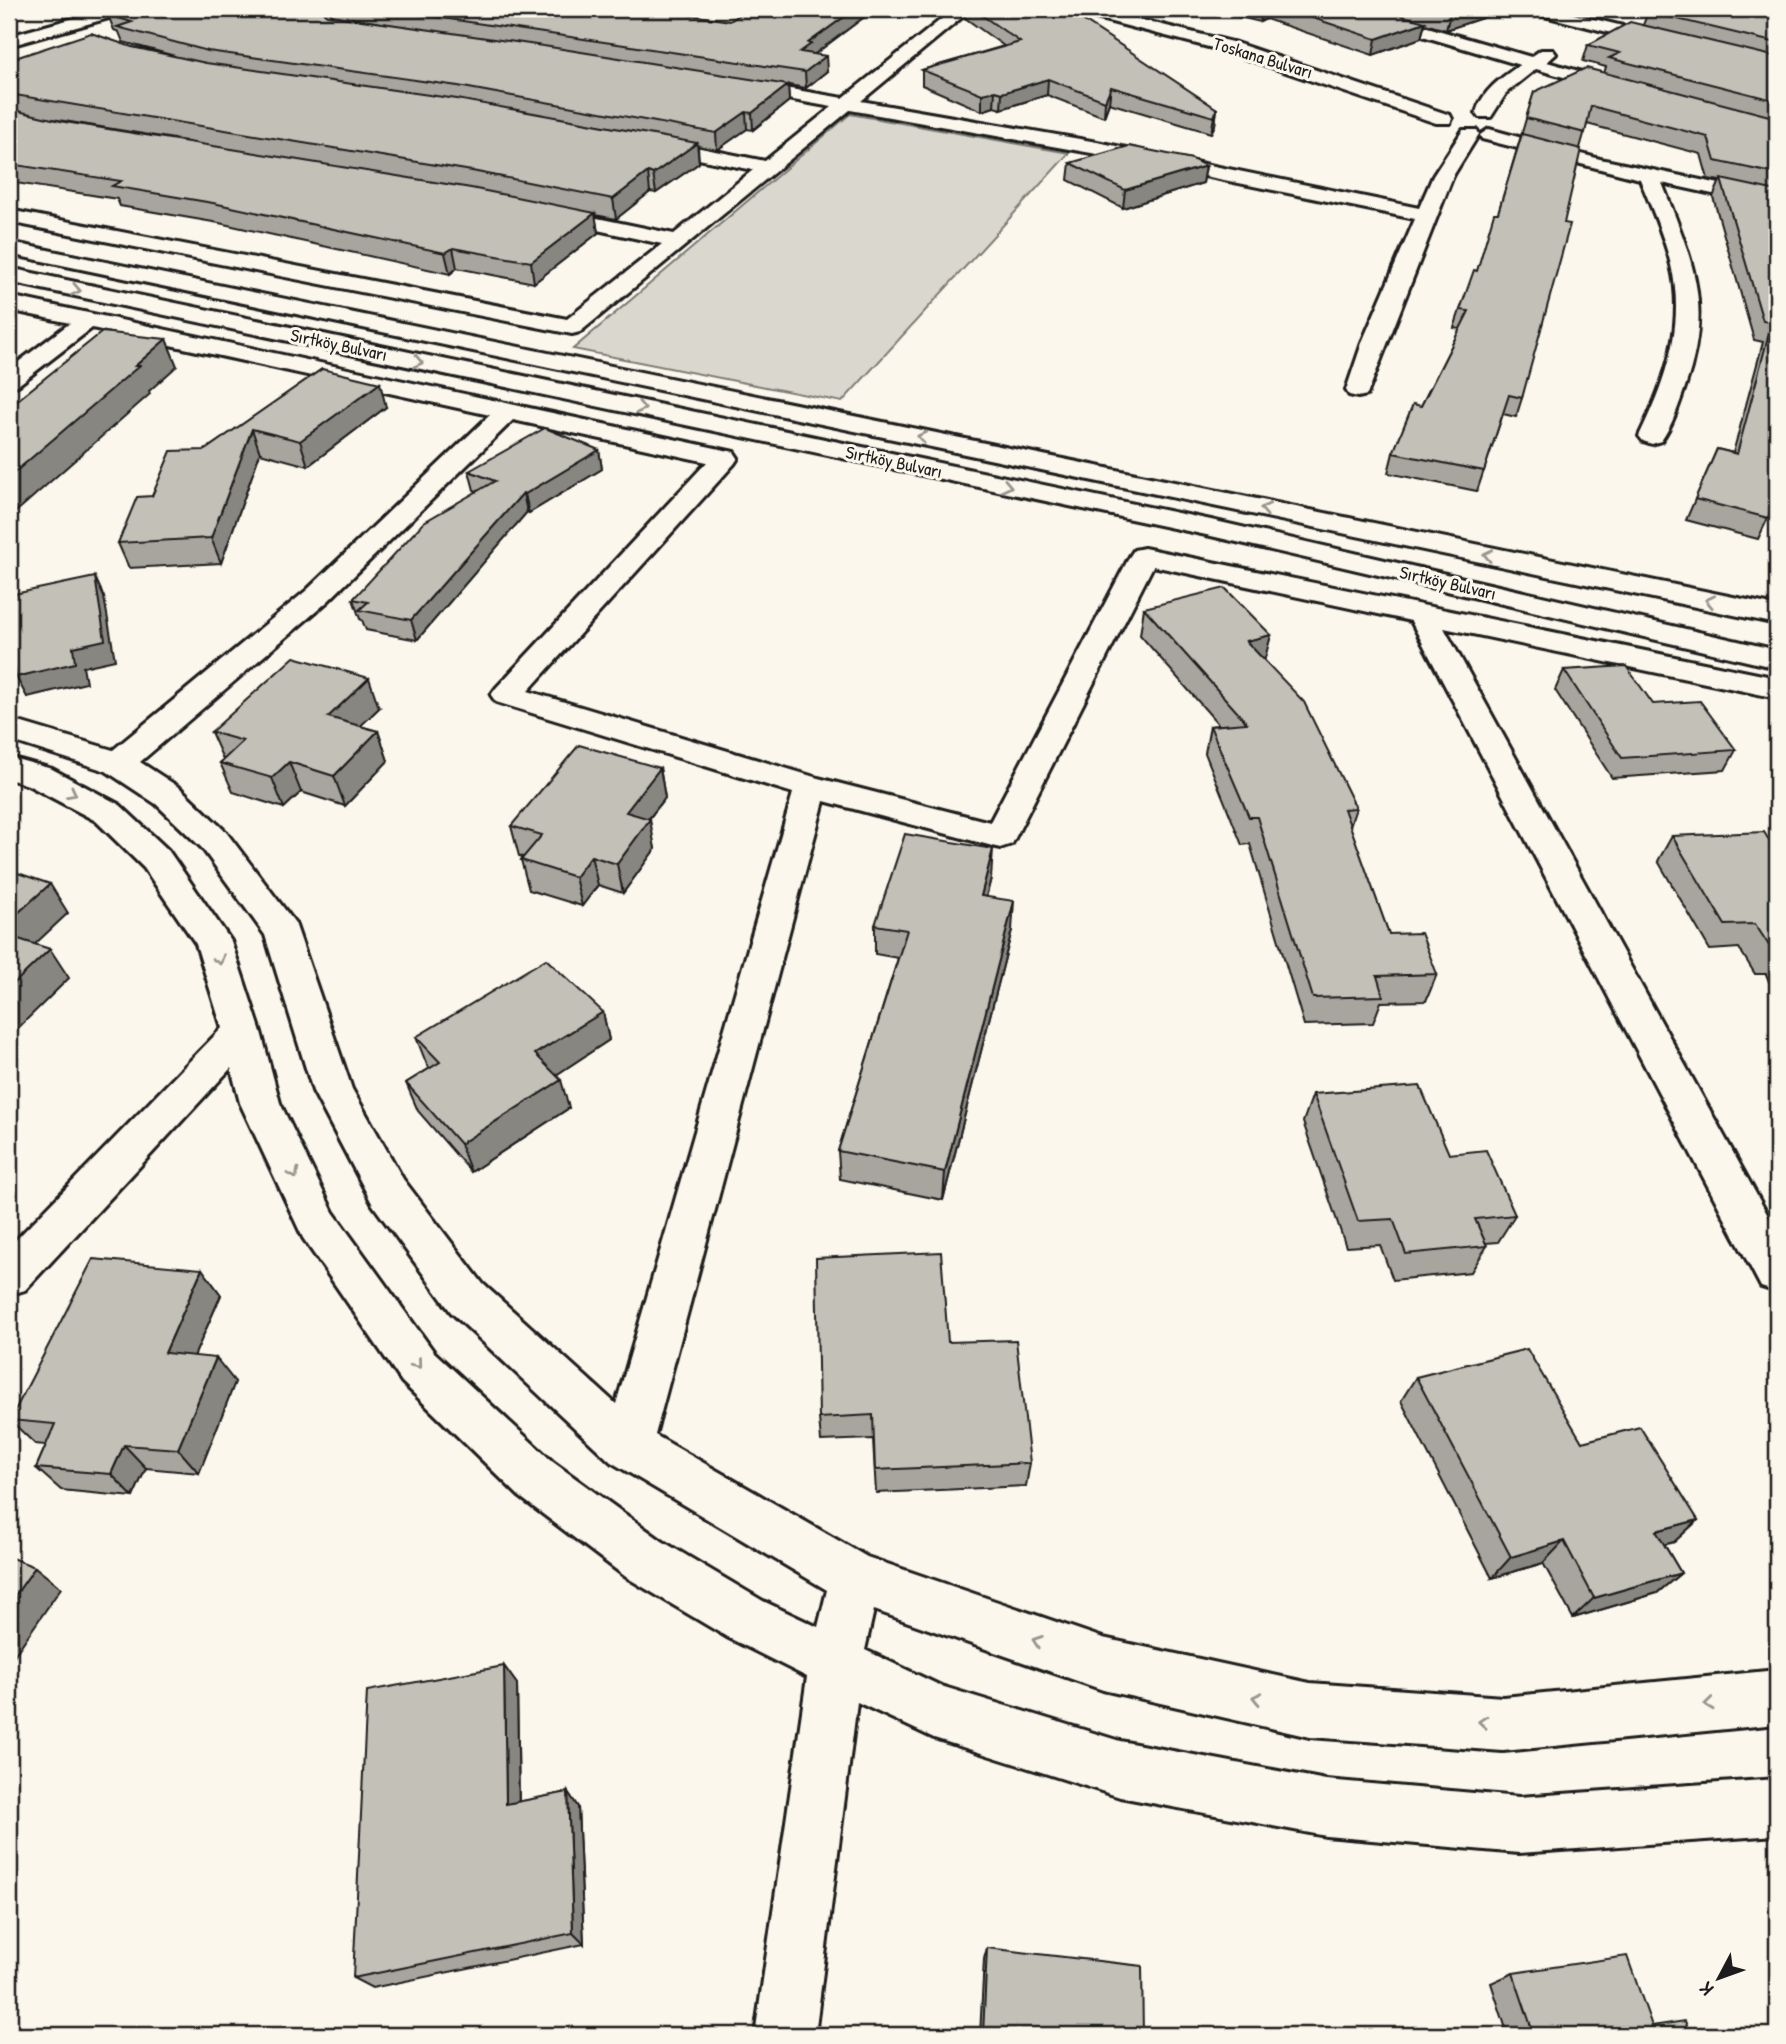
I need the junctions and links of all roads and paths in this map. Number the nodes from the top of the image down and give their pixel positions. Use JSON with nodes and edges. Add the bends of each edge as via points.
{"nodes":[{"id":1,"x":83,"y":9,"type":"edge"},
{"id":2,"x":124,"y":9,"type":"edge"},
{"id":3,"x":964,"y":9,"type":"edge"},
{"id":4,"x":1079,"y":9,"type":"edge"},
{"id":5,"x":1126,"y":9,"type":"edge"},
{"id":6,"x":1348,"y":9,"type":"edge"},
{"id":7,"x":1535,"y":9,"type":"edge"},
{"id":8,"x":1617,"y":14,"type":"dead end"},
{"id":9,"x":1595,"y":25,"type":"junction"},
{"id":10,"x":9,"y":29,"type":"edge"},
{"id":11,"x":9,"y":41,"type":"edge"},
{"id":12,"x":1686,"y":47,"type":"edge"},
{"id":13,"x":1531,"y":64,"type":"junction"},
{"id":14,"x":727,"y":83,"type":"edge"},
{"id":15,"x":1645,"y":95,"type":"edge"},
{"id":16,"x":845,"y":103,"type":"junction"},
{"id":17,"x":1462,"y":113,"type":"junction"},
{"id":18,"x":1508,"y":124,"type":"junction"},
{"id":19,"x":1479,"y":134,"type":"junction"},
{"id":20,"x":622,"y":138,"type":"edge"},
{"id":21,"x":768,"y":167,"type":"junction"},
{"id":22,"x":1649,"y":176,"type":"junction"},
{"id":23,"x":1710,"y":189,"type":"junction"},
{"id":24,"x":1777,"y":189,"type":"edge"},
{"id":25,"x":1777,"y":202,"type":"edge"},
{"id":26,"x":530,"y":210,"type":"edge"},
{"id":27,"x":1777,"y":212,"type":"edge"},
{"id":28,"x":9,"y":216,"type":"edge"},
{"id":29,"x":1428,"y":216,"type":"junction"},
{"id":30,"x":679,"y":241,"type":"junction"},
{"id":31,"x":9,"y":248,"type":"edge"},
{"id":32,"x":9,"y":275,"type":"edge"},
{"id":33,"x":9,"y":303,"type":"edge"},
{"id":34,"x":88,"y":320,"type":"junction"},
{"id":35,"x":9,"y":380,"type":"edge"},
{"id":36,"x":1358,"y":390,"type":"dead end"},
{"id":37,"x":508,"y":411,"type":"junction"},
{"id":38,"x":1653,"y":436,"type":"dead end"},
{"id":39,"x":976,"y":449,"type":"junction"},
{"id":40,"x":958,"y":475,"type":"junction"},
{"id":41,"x":1421,"y":612,"type":"junction"},
{"id":42,"x":1777,"y":615,"type":"edge"},
{"id":43,"x":1777,"y":659,"type":"edge"},
{"id":44,"x":1777,"y":688,"type":"edge"},
{"id":45,"x":9,"y":729,"type":"edge"},
{"id":46,"x":118,"y":763,"type":"junction"},
{"id":47,"x":9,"y":768,"type":"edge"},
{"id":48,"x":811,"y":786,"type":"junction"},
{"id":49,"x":242,"y":1032,"type":"junction"},
{"id":50,"x":1777,"y":1273,"type":"edge"},
{"id":51,"x":9,"y":1276,"type":"edge"},
{"id":52,"x":628,"y":1446,"type":"junction"},
{"id":53,"x":855,"y":1578,"type":"junction"},
{"id":54,"x":836,"y":1662,"type":"junction"},
{"id":55,"x":1777,"y":1697,"type":"edge"},
{"id":56,"x":1777,"y":1807,"type":"edge"},
{"id":57,"x":785,"y":2035,"type":"edge"}],
"edges":[{"from":1,"to":10,"type":"street"},
{"from":2,"to":11,"type":"street"},
{"from":3,"to":16,"type":"street"},
{"from":4,"to":17,"type":"street","name":"Toskana Bulvarı"},
{"from":5,"to":17,"type":"street","name":"Toskana Bulvarı","via":[[1246,40]]},
{"from":6,"to":13,"type":"street"},
{"from":7,"to":9,"type":"street"},
{"from":8,"to":9,"type":"street"},
{"from":9,"to":12,"type":"street"},
{"from":9,"to":13,"type":"street"},
{"from":13,"to":15,"type":"street"},
{"from":13,"to":17,"type":"street","via":[[1486,106]]},
{"from":14,"to":16,"type":"street"},
{"from":16,"to":21,"type":"street"},
{"from":16,"to":29,"type":"street","via":[[1097,148]]},
{"from":17,"to":18,"type":"street","name":"Toskana Bulvarı"},
{"from":17,"to":19,"type":"street","name":"Toskana Bulvarı","via":[[1449,127]]},
{"from":18,"to":19,"type":"street","via":[[1504,131]]},
{"from":18,"to":24,"type":"street","name":"Toskana Bulvarı","via":[[1609,154]]},
{"from":19,"to":22,"type":"street","name":"Toskana Bulvarı"},
{"from":19,"to":29,"type":"street","via":[[1443,176]]},
{"from":20,"to":21,"type":"street"},
{"from":21,"to":30,"type":"street"},
{"from":22,"to":23,"type":"street","name":"Toskana Bulvarı"},
{"from":22,"to":38,"type":"street","via":[[1684,269],[1687,293],[1684,355]]},
{"from":23,"to":25,"type":"street","name":"Toskana Bulvarı"},
{"from":23,"to":27,"type":"street"},
{"from":26,"to":30,"type":"street"},
{"from":28,"to":30,"type":"street","via":[[572,327]]},
{"from":29,"to":36,"type":"street"},
{"from":39,"to":31,"type":"street","name":"Sırtköy Bulvarı","one_way":true},
{"from":32,"to":40,"type":"street","name":"Sırtköy Bulvarı","one_way":true},
{"from":33,"to":34,"type":"street"},
{"from":34,"to":35,"type":"street"},
{"from":34,"to":37,"type":"street"},
{"from":37,"to":46,"type":"street","via":[[317,596]]},
{"from":37,"to":48,"type":"street","via":[[726,458],[507,695]]},
{"from":39,"to":40,"type":"street"},
{"from":42,"to":39,"type":"street","name":"Sırtköy Bulvarı","one_way":true},
{"from":40,"to":43,"type":"street","name":"Sırtköy Bulvarı","one_way":true,"via":[[1225,531]]},
{"from":41,"to":44,"type":"street"},
{"from":41,"to":48,"type":"street","via":[[1144,556],[1000,836]]},
{"from":41,"to":50,"type":"street"},
{"from":45,"to":46,"type":"street"},
{"from":46,"to":52,"type":"street","via":[[168,796],[214,840],[282,932],[333,1091],[396,1203],[467,1298]]},
{"from":47,"to":49,"type":"street","one_way":true,"via":[[40,777],[108,813],[156,859],[213,941]]},
{"from":48,"to":52,"type":"street"},
{"from":49,"to":51,"type":"street"},
{"from":49,"to":54,"type":"street","one_way":true,"via":[[260,1103],[318,1224],[418,1367],[536,1479],[644,1559],[745,1619]]},
{"from":52,"to":53,"type":"street"},
{"from":53,"to":54,"type":"street"},
{"from":55,"to":53,"type":"street","one_way":true,"via":[[1503,1724],[1310,1710],[1103,1664]]},
{"from":54,"to":56,"type":"street","via":[[934,1710],[1120,1769],[1326,1808],[1519,1825]]},
{"from":54,"to":57,"type":"street"}]}
